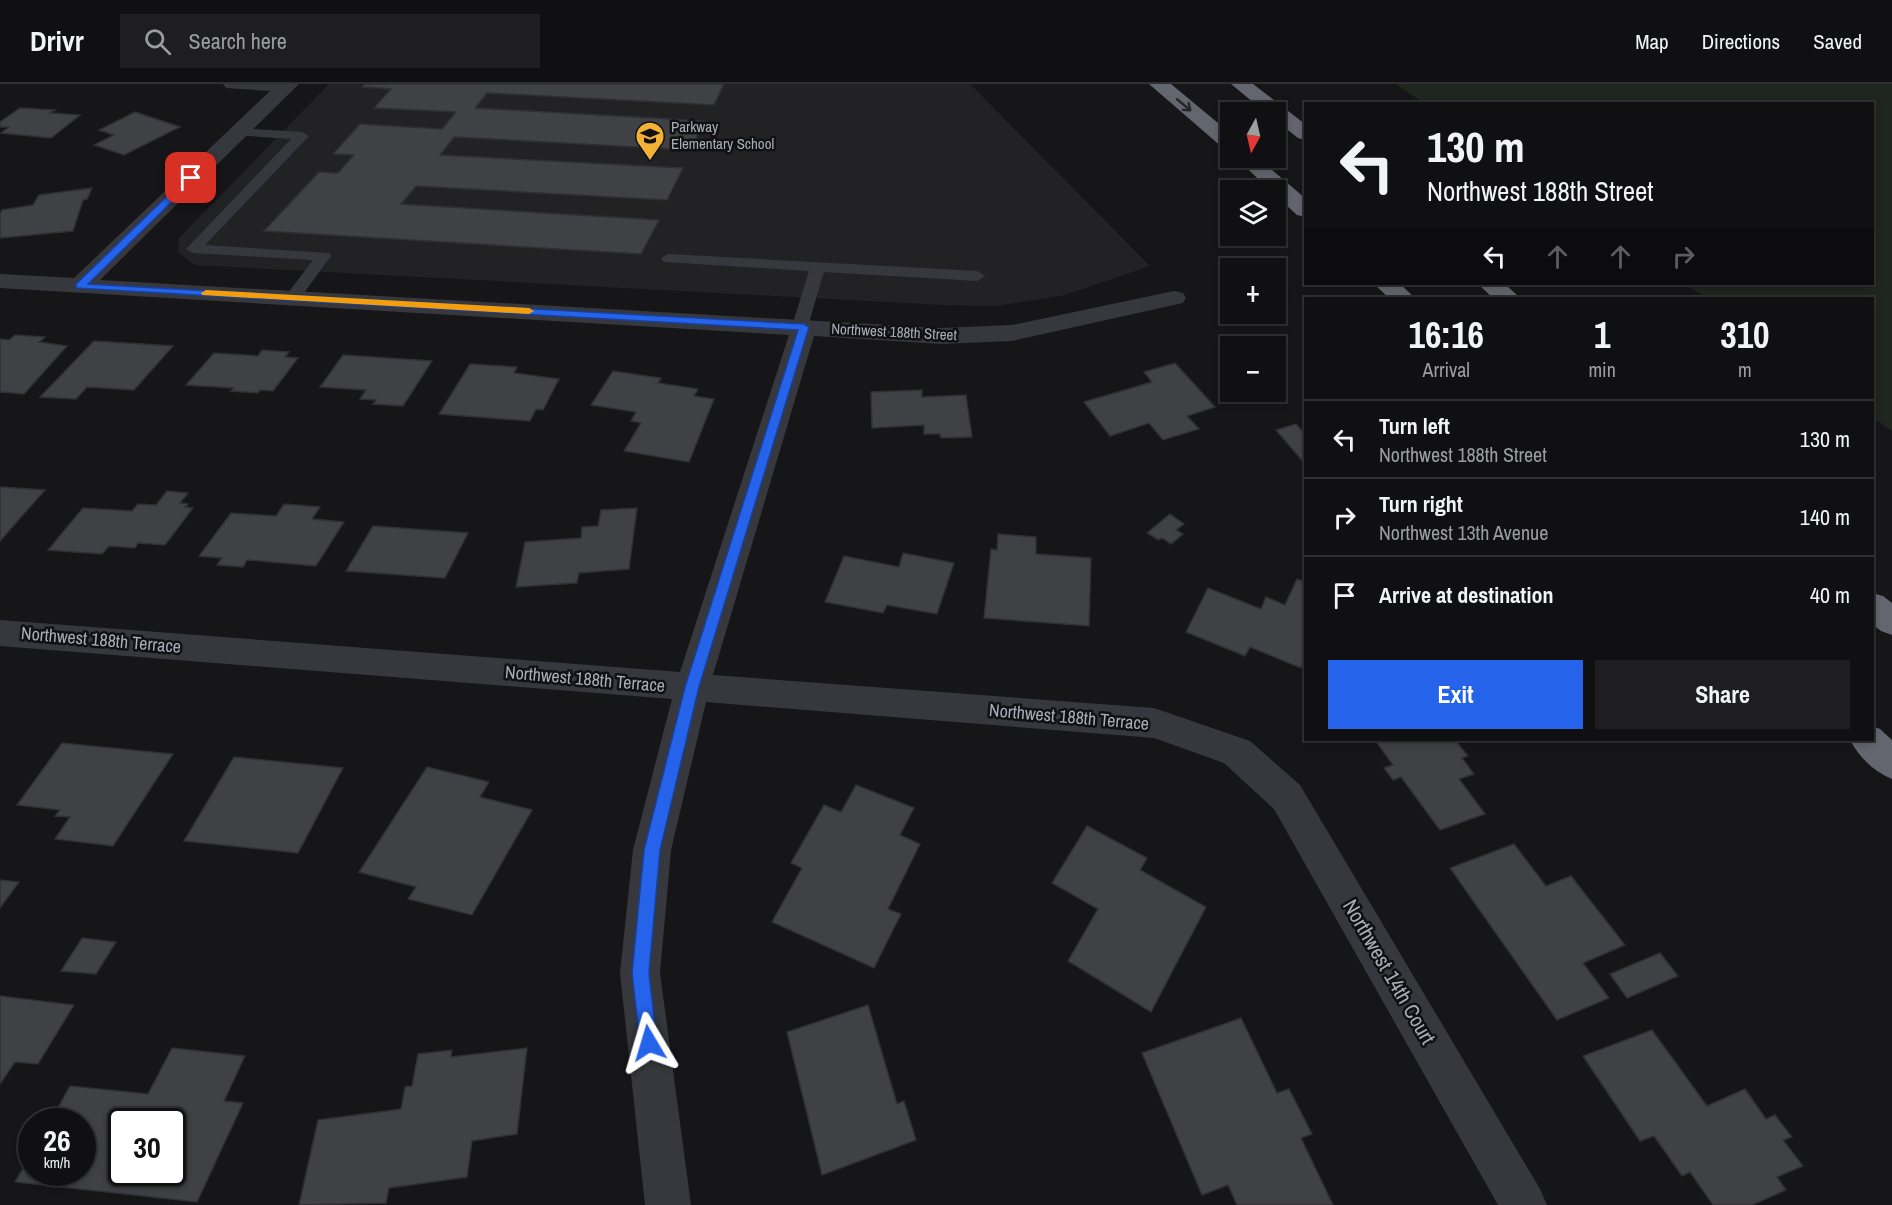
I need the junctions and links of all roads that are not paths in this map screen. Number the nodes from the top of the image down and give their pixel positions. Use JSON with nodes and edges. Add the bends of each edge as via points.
{"nodes":[{"id":1,"x":233,"y":84,"type":"edge"},
{"id":2,"x":1159,"y":84,"type":"edge"},
{"id":3,"x":1241,"y":84,"type":"edge"},
{"id":4,"x":287,"y":85,"type":"edge"},
{"id":5,"x":239,"y":132,"type":"junction"},
{"id":6,"x":1304,"y":133,"type":"edge"},
{"id":7,"x":1220,"y":136,"type":"edge"},
{"id":8,"x":1257,"y":168,"type":"edge"},
{"id":9,"x":1304,"y":209,"type":"edge"},
{"id":10,"x":669,"y":259,"type":"dead end"},
{"id":11,"x":818,"y":267,"type":"junction"},
{"id":12,"x":977,"y":276,"type":"dead end"},
{"id":13,"x":0,"y":281,"type":"edge"},
{"id":14,"x":1387,"y":285,"type":"edge"},
{"id":15,"x":1491,"y":285,"type":"edge"},
{"id":16,"x":80,"y":286,"type":"junction"},
{"id":17,"x":1402,"y":297,"type":"edge"},
{"id":18,"x":1507,"y":297,"type":"edge"},
{"id":19,"x":292,"y":298,"type":"junction"},
{"id":20,"x":1174,"y":298,"type":"dead end"},
{"id":21,"x":802,"y":327,"type":"junction"},
{"id":22,"x":1874,"y":607,"type":"edge"},
{"id":23,"x":1892,"y":621,"type":"edge"},
{"id":24,"x":0,"y":633,"type":"edge"},
{"id":25,"x":692,"y":687,"type":"junction"},
{"id":26,"x":1869,"y":741,"type":"edge"},
{"id":27,"x":1237,"y":752,"type":"joint"},
{"id":28,"x":1892,"y":763,"type":"edge"},
{"id":29,"x":668,"y":1205,"type":"edge"},
{"id":30,"x":1524,"y":1205,"type":"edge"}],
"edges":[{"from":1,"to":4,"type":"street"},
{"from":2,"to":7,"type":"highway","one_way":true},
{"from":3,"to":6,"type":"highway"},
{"from":4,"to":5,"type":"street"},
{"from":5,"to":16,"type":"street"},
{"from":5,"to":19,"type":"lane","via":[[302,136],[193,249],[324,256]]},
{"from":8,"to":9,"type":"highway"},
{"from":10,"to":11,"type":"lane"},
{"from":11,"to":12,"type":"lane"},
{"from":11,"to":21,"type":"lane"},
{"from":13,"to":16,"type":"street","name":"Northwest 188th Street"},
{"from":14,"to":17,"type":"highway"},
{"from":15,"to":18,"type":"highway"},
{"from":16,"to":19,"type":"street","name":"Northwest 188th Street"},
{"from":19,"to":21,"type":"street","name":"Northwest 188th Street"},
{"from":20,"to":21,"type":"street","name":"Northwest 188th Street","via":[[1012,333],[941,336]]},
{"from":21,"to":25,"type":"street"},
{"from":22,"to":23,"type":"highway"},
{"from":24,"to":25,"type":"street","name":"Northwest 188th Terrace"},
{"from":25,"to":27,"type":"street","name":"Northwest 188th Terrace","via":[[1154,723]]},
{"from":25,"to":29,"type":"street","via":[[652,850],[640,973]]},
{"from":26,"to":28,"type":"highway"},
{"from":27,"to":30,"type":"street","name":"Northwest 14th Court","via":[[1287,797]]}]}
